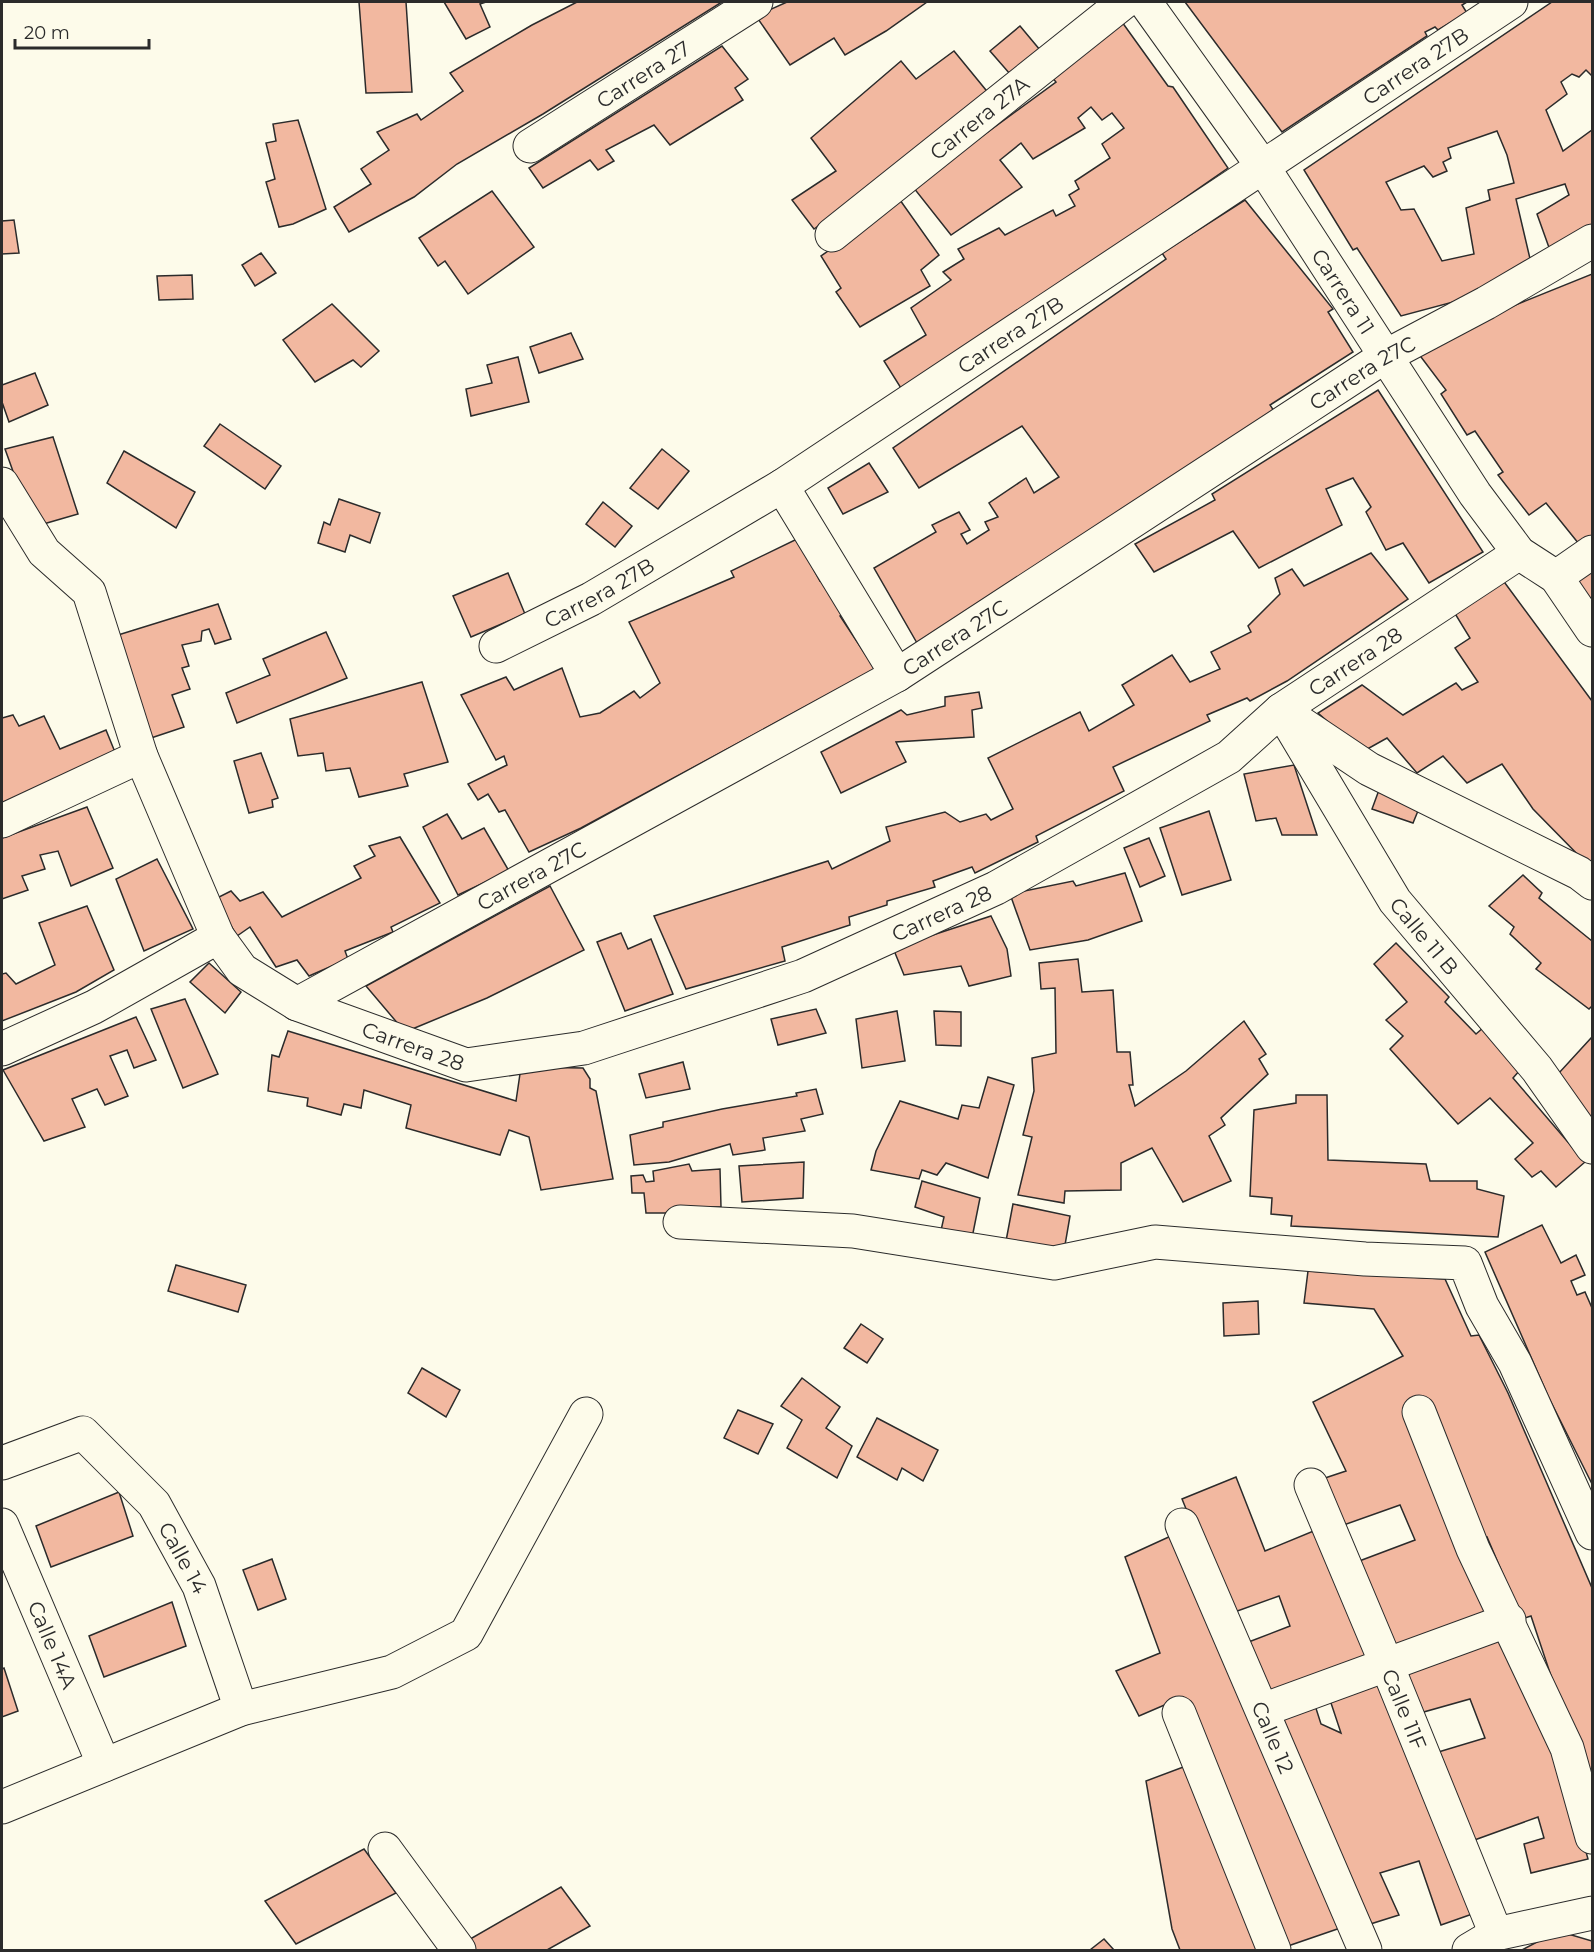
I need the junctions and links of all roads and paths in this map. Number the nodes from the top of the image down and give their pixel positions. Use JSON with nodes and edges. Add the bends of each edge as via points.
{"nodes":[{"id":1,"x":756,"y":2,"type":"edge"},
{"id":2,"x":1124,"y":2,"type":"edge"},
{"id":3,"x":1145,"y":2,"type":"edge"},
{"id":4,"x":1511,"y":2,"type":"edge"},
{"id":5,"x":530,"y":147,"type":"dead end"},
{"id":6,"x":1263,"y":167,"type":"junction"},
{"id":7,"x":832,"y":235,"type":"dead end"},
{"id":8,"x":1593,"y":241,"type":"edge"},
{"id":9,"x":1384,"y":357,"type":"junction"},
{"id":10,"x":2,"y":484,"type":"edge"},
{"id":11,"x":782,"y":486,"type":"junction"},
{"id":12,"x":1593,"y":552,"type":"edge"},
{"id":13,"x":1519,"y":553,"type":"junction"},
{"id":14,"x":1556,"y":577,"type":"junction"},
{"id":15,"x":1593,"y":630,"type":"edge"},
{"id":16,"x":496,"y":646,"type":"dead end"},
{"id":17,"x":897,"y":675,"type":"junction"},
{"id":18,"x":1281,"y":710,"type":"junction"},
{"id":19,"x":141,"y":756,"type":"junction"},
{"id":20,"x":2,"y":820,"type":"edge"},
{"id":21,"x":1593,"y":883,"type":"edge"},
{"id":22,"x":218,"y":937,"type":"junction"},
{"id":23,"x":297,"y":1004,"type":"junction"},
{"id":24,"x":2,"y":1050,"type":"edge"},
{"id":25,"x":1593,"y":1147,"type":"edge"},
{"id":26,"x":680,"y":1222,"type":"dead end"},
{"id":27,"x":1419,"y":1412,"type":"dead end"},
{"id":28,"x":586,"y":1414,"type":"dead end"},
{"id":29,"x":2,"y":1463,"type":"edge"},
{"id":30,"x":1311,"y":1485,"type":"dead end"},
{"id":31,"x":2,"y":1525,"type":"edge"},
{"id":32,"x":1182,"y":1525,"type":"dead end"},
{"id":33,"x":1593,"y":1533,"type":"edge"},
{"id":34,"x":1509,"y":1620,"type":"junction"},
{"id":35,"x":1386,"y":1663,"type":"junction"},
{"id":36,"x":241,"y":1709,"type":"junction"},
{"id":37,"x":1263,"y":1710,"type":"junction"},
{"id":38,"x":1179,"y":1713,"type":"dead end"},
{"id":39,"x":104,"y":1765,"type":"junction"},
{"id":40,"x":2,"y":1807,"type":"edge"},
{"id":41,"x":1593,"y":1837,"type":"edge"},
{"id":42,"x":385,"y":1849,"type":"dead end"},
{"id":43,"x":1593,"y":1913,"type":"edge"},
{"id":44,"x":1483,"y":1942,"type":"edge"},
{"id":45,"x":459,"y":1950,"type":"edge"},
{"id":46,"x":1274,"y":1950,"type":"edge"},
{"id":47,"x":1365,"y":1950,"type":"edge"}],
"edges":[{"from":1,"to":5,"type":"street","name":"Carrera 27"},
{"from":2,"to":7,"type":"street","name":"Carrera 27A"},
{"from":3,"to":6,"type":"street","name":"Carrera 11"},
{"from":4,"to":6,"type":"street","name":"Carrera 27B"},
{"from":6,"to":9,"type":"street","name":"Carrera 11"},
{"from":6,"to":11,"type":"street","name":"Carrera 27B"},
{"from":8,"to":9,"type":"street","name":"Carrera 27C"},
{"from":9,"to":13,"type":"street","name":"Carrera 11"},
{"from":9,"to":17,"type":"street","name":"Carrera 27C"},
{"from":10,"to":19,"type":"street","name":"Carrera 28","via":[[44,552],[88,592]]},
{"from":11,"to":16,"type":"street","name":"Carrera 27B","via":[[591,599]]},
{"from":11,"to":17,"type":"street"},
{"from":12,"to":14,"type":"street"},
{"from":13,"to":14,"type":"street","name":"Carrera 11"},
{"from":13,"to":18,"type":"street","name":"Carrera 28"},
{"from":14,"to":15,"type":"street","name":"Carrera 11"},
{"from":17,"to":23,"type":"street","name":"Carrera 27C"},
{"from":18,"to":21,"type":"street","via":[[1369,769]]},
{"from":18,"to":23,"type":"street","name":"Carrera 28","via":[[1229,757],[996,888],[803,976],[584,1048],[466,1065]]},
{"from":18,"to":25,"type":"street","name":"Calle 11 B","via":[[1395,901],[1537,1069]]},
{"from":19,"to":20,"type":"street"},
{"from":19,"to":22,"type":"street","name":"Carrera 28"},
{"from":22,"to":23,"type":"street","name":"Carrera 28","via":[[242,970]]},
{"from":22,"to":24,"type":"street","via":[[94,1007]]},
{"from":26,"to":33,"type":"street","via":[[853,1231],[1054,1263],[1155,1242],[1465,1263],[1482,1306],[1515,1363]]},
{"from":27,"to":34,"type":"street","via":[[1473,1549]]},
{"from":28,"to":36,"type":"street","via":[[466,1634],[392,1672]]},
{"from":29,"to":36,"type":"street","name":"Calle 14","via":[[83,1432],[154,1504],[199,1586]]},
{"from":30,"to":35,"type":"street","name":"Calle 11F"},
{"from":31,"to":39,"type":"street","name":"Calle 14A"},
{"from":32,"to":37,"type":"street","name":"Calle 12"},
{"from":34,"to":35,"type":"street"},
{"from":34,"to":41,"type":"street","via":[[1567,1748]]},
{"from":35,"to":37,"type":"street"},
{"from":35,"to":44,"type":"street","name":"Calle 11F"},
{"from":36,"to":39,"type":"street"},
{"from":37,"to":47,"type":"street","name":"Calle 12"},
{"from":38,"to":46,"type":"street"},
{"from":39,"to":40,"type":"street"},
{"from":42,"to":45,"type":"street"},
{"from":43,"to":44,"type":"street"}]}
